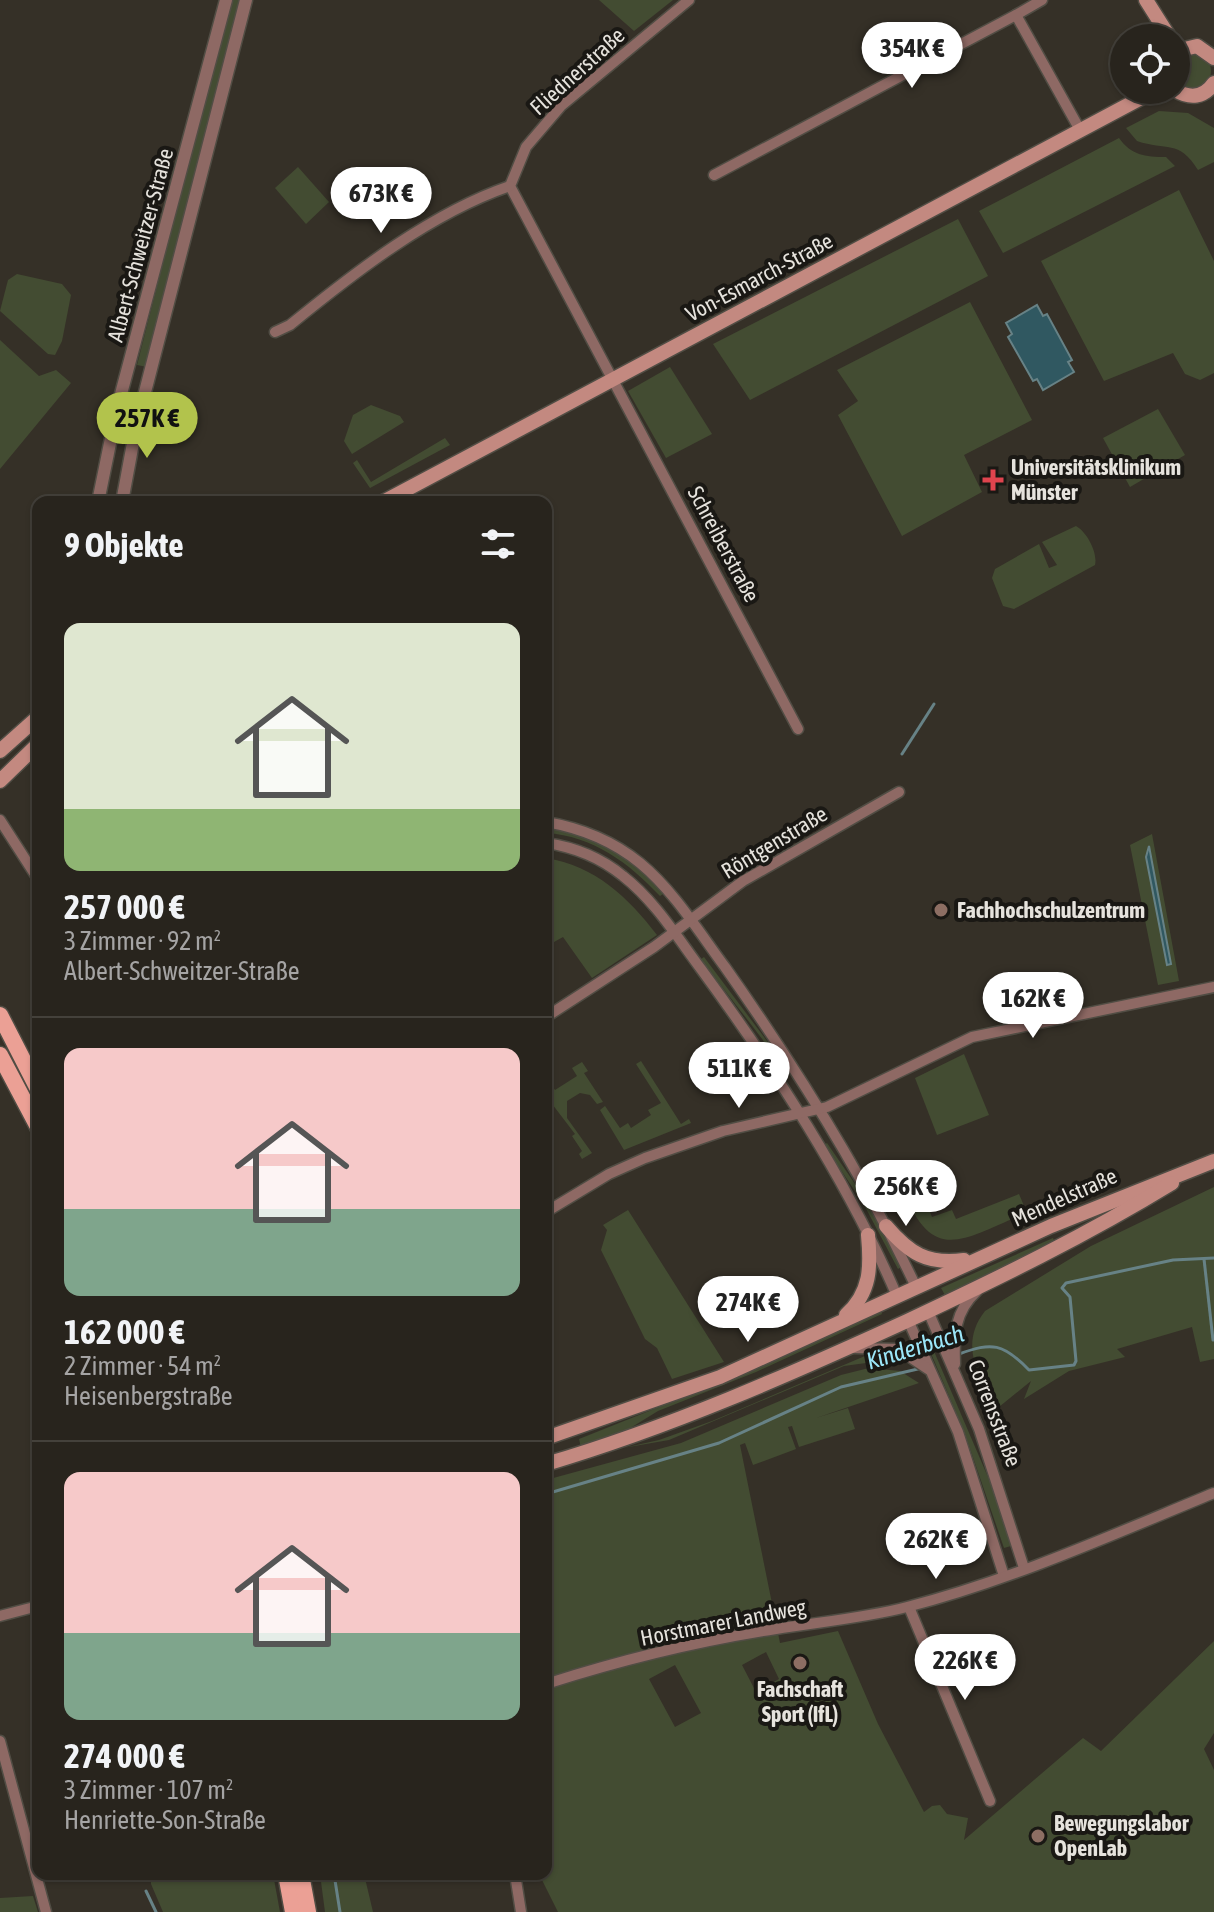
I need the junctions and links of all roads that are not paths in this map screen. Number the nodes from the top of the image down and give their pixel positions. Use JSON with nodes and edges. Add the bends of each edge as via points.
{"nodes":[{"id":1,"x":226,"y":0,"type":"edge"},
{"id":2,"x":246,"y":0,"type":"edge"},
{"id":3,"x":689,"y":0,"type":"edge"},
{"id":4,"x":1042,"y":0,"type":"edge"},
{"id":5,"x":1146,"y":0,"type":"edge"},
{"id":6,"x":1016,"y":15,"type":"junction"},
{"id":7,"x":1161,"y":24,"type":"edge"},
{"id":8,"x":1190,"y":46,"type":"edge"},
{"id":9,"x":1214,"y":58,"type":"edge"},
{"id":10,"x":1213,"y":88,"type":"edge"},
{"id":11,"x":1190,"y":95,"type":"edge"},
{"id":12,"x":1129,"y":104,"type":"edge"},
{"id":13,"x":1080,"y":130,"type":"junction"},
{"id":14,"x":714,"y":175,"type":"dead end"},
{"id":15,"x":510,"y":186,"type":"junction"},
{"id":16,"x":275,"y":332,"type":"dead end"},
{"id":17,"x":613,"y":379,"type":"junction"},
{"id":18,"x":117,"y":409,"type":"junction"},
{"id":19,"x":140,"y":414,"type":"junction"},
{"id":20,"x":99,"y":496,"type":"edge"},
{"id":21,"x":123,"y":496,"type":"edge"},
{"id":22,"x":394,"y":496,"type":"edge"},
{"id":23,"x":32,"y":722,"type":"edge"},
{"id":24,"x":798,"y":729,"type":"dead end"},
{"id":25,"x":32,"y":750,"type":"edge"},
{"id":26,"x":0,"y":751,"type":"edge"},
{"id":27,"x":0,"y":781,"type":"edge"},
{"id":28,"x":899,"y":792,"type":"dead end"},
{"id":29,"x":0,"y":820,"type":"edge"},
{"id":30,"x":552,"y":824,"type":"edge"},
{"id":31,"x":552,"y":845,"type":"edge"},
{"id":32,"x":32,"y":870,"type":"edge"},
{"id":33,"x":691,"y":920,"type":"junction"},
{"id":34,"x":674,"y":932,"type":"junction"},
{"id":35,"x":1214,"y":987,"type":"edge"},
{"id":36,"x":552,"y":1013,"type":"edge"},
{"id":37,"x":0,"y":1015,"type":"edge"},
{"id":38,"x":0,"y":1055,"type":"edge"},
{"id":39,"x":32,"y":1077,"type":"edge"},
{"id":40,"x":820,"y":1110,"type":"junction"},
{"id":41,"x":798,"y":1114,"type":"junction"},
{"id":42,"x":32,"y":1116,"type":"edge"},
{"id":43,"x":1214,"y":1161,"type":"edge"},
{"id":44,"x":1189,"y":1172,"type":"junction"},
{"id":45,"x":552,"y":1208,"type":"edge"},
{"id":46,"x":886,"y":1226,"type":"junction"},
{"id":47,"x":868,"y":1235,"type":"junction"},
{"id":48,"x":979,"y":1258,"type":"junction"},
{"id":49,"x":988,"y":1282,"type":"junction"},
{"id":50,"x":916,"y":1287,"type":"junction"},
{"id":51,"x":897,"y":1296,"type":"junction"},
{"id":52,"x":928,"y":1311,"type":"junction"},
{"id":53,"x":908,"y":1320,"type":"junction"},
{"id":54,"x":837,"y":1323,"type":"junction"},
{"id":55,"x":848,"y":1348,"type":"junction"},
{"id":56,"x":950,"y":1349,"type":"junction"},
{"id":57,"x":923,"y":1359,"type":"junction"},
{"id":58,"x":552,"y":1436,"type":"edge"},
{"id":59,"x":552,"y":1462,"type":"edge"},
{"id":60,"x":1214,"y":1493,"type":"edge"},
{"id":61,"x":1024,"y":1568,"type":"junction"},
{"id":62,"x":1004,"y":1576,"type":"junction"},
{"id":63,"x":909,"y":1607,"type":"junction"},
{"id":64,"x":32,"y":1608,"type":"edge"},
{"id":65,"x":0,"y":1616,"type":"edge"},
{"id":66,"x":552,"y":1682,"type":"edge"},
{"id":67,"x":0,"y":1741,"type":"edge"},
{"id":68,"x":990,"y":1801,"type":"dead end"},
{"id":69,"x":32,"y":1860,"type":"edge"},
{"id":70,"x":37,"y":1880,"type":"edge"},
{"id":71,"x":287,"y":1880,"type":"edge"},
{"id":72,"x":302,"y":1880,"type":"edge"},
{"id":73,"x":516,"y":1880,"type":"edge"},
{"id":74,"x":46,"y":1912,"type":"edge"},
{"id":75,"x":293,"y":1912,"type":"edge"},
{"id":76,"x":308,"y":1912,"type":"edge"},
{"id":77,"x":521,"y":1912,"type":"edge"}],
"edges":[{"from":1,"to":18,"type":"street","name":"Albert-Schweitzer-Straße"},
{"from":2,"to":19,"type":"street","name":"Albert-Schweitzer-Straße"},
{"from":3,"to":15,"type":"street","name":"Fliednerstraße","via":[[561,106],[526,147]]},
{"from":4,"to":6,"type":"street"},
{"from":5,"to":7,"type":"main road"},
{"from":6,"to":13,"type":"street"},
{"from":6,"to":14,"type":"street"},
{"from":8,"to":9,"type":"main road"},
{"from":10,"to":11,"type":"main road"},
{"from":12,"to":13,"type":"main road","name":"Von-Esmarch-Straße"},
{"from":13,"to":17,"type":"main road","name":"Von-Esmarch-Straße"},
{"from":15,"to":16,"type":"street","via":[[377,257]]},
{"from":15,"to":17,"type":"street"},
{"from":17,"to":22,"type":"main road","name":"Von-Esmarch-Straße"},
{"from":17,"to":24,"type":"street","name":"Schreiberstraße"},
{"from":18,"to":19,"type":"street"},
{"from":18,"to":20,"type":"street","name":"Albert-Schweitzer-Straße"},
{"from":19,"to":21,"type":"street","name":"Albert-Schweitzer-Straße"},
{"from":23,"to":26,"type":"main road"},
{"from":25,"to":27,"type":"main road"},
{"from":28,"to":33,"type":"street","name":"Röntgenstraße","via":[[743,881]]},
{"from":29,"to":32,"type":"street"},
{"from":30,"to":33,"type":"street","name":"Corrensstraße","via":[[590,834],[633,858]]},
{"from":31,"to":34,"type":"street","name":"Corrensstraße","via":[[617,871]]},
{"from":33,"to":34,"type":"street","name":"Röntgenstraße"},
{"from":33,"to":40,"type":"street","name":"Corrensstraße"},
{"from":34,"to":36,"type":"street"},
{"from":34,"to":41,"type":"street","name":"Corrensstraße"},
{"from":35,"to":40,"type":"street","via":[[972,1037]]},
{"from":37,"to":39,"type":"main road"},
{"from":38,"to":42,"type":"main road"},
{"from":40,"to":41,"type":"street"},
{"from":40,"to":46,"type":"street","name":"Corrensstraße"},
{"from":41,"to":45,"type":"street","via":[[654,1154]]},
{"from":41,"to":47,"type":"street","name":"Corrensstraße"},
{"from":43,"to":44,"type":"main road","name":"Mendelstraße"},
{"from":44,"to":48,"type":"main road","name":"Mendelstraße"},
{"from":44,"to":49,"type":"main road","name":"Mendelstraße"},
{"from":46,"to":48,"type":"main road","via":[[923,1259]]},
{"from":46,"to":50,"type":"street","name":"Corrensstraße"},
{"from":47,"to":51,"type":"street","name":"Corrensstraße"},
{"from":47,"to":54,"type":"main road","via":[[867,1286]]},
{"from":48,"to":50,"type":"main road","name":"Mendelstraße"},
{"from":49,"to":52,"type":"main road","name":"Mendelstraße"},
{"from":49,"to":56,"type":"street","name":"Mendelstraße","via":[[963,1307]]},
{"from":50,"to":51,"type":"main road","name":"Mendelstraße"},
{"from":50,"to":52,"type":"main road","name":"Corrensstraße"},
{"from":51,"to":53,"type":"main road","name":"Corrensstraße"},
{"from":51,"to":54,"type":"main road","name":"Mendelstraße"},
{"from":52,"to":53,"type":"main road","name":"Mendelstraße"},
{"from":52,"to":56,"type":"street","name":"Corrensstraße"},
{"from":53,"to":55,"type":"main road","name":"Mendelstraße"},
{"from":53,"to":57,"type":"street","name":"Corrensstraße"},
{"from":54,"to":58,"type":"main road","name":"Mendelstraße","via":[[695,1387]]},
{"from":55,"to":57,"type":"street","via":[[888,1347]]},
{"from":55,"to":59,"type":"main road","name":"Mendelstraße","via":[[728,1402]]},
{"from":56,"to":61,"type":"street","name":"Corrensstraße"},
{"from":57,"to":62,"type":"street","name":"Corrensstraße","via":[[974,1476]]},
{"from":60,"to":61,"type":"street","name":"Horstmarer Landweg"},
{"from":61,"to":62,"type":"street","name":"Horstmarer Landweg"},
{"from":62,"to":63,"type":"street","name":"Horstmarer Landweg"},
{"from":63,"to":66,"type":"street","name":"Horstmarer Landweg","via":[[655,1653]]},
{"from":63,"to":68,"type":"street"},
{"from":64,"to":65,"type":"street"},
{"from":67,"to":69,"type":"street"},
{"from":70,"to":74,"type":"street"},
{"from":71,"to":75,"type":"main road"},
{"from":72,"to":76,"type":"main road"},
{"from":73,"to":77,"type":"street"}]}
